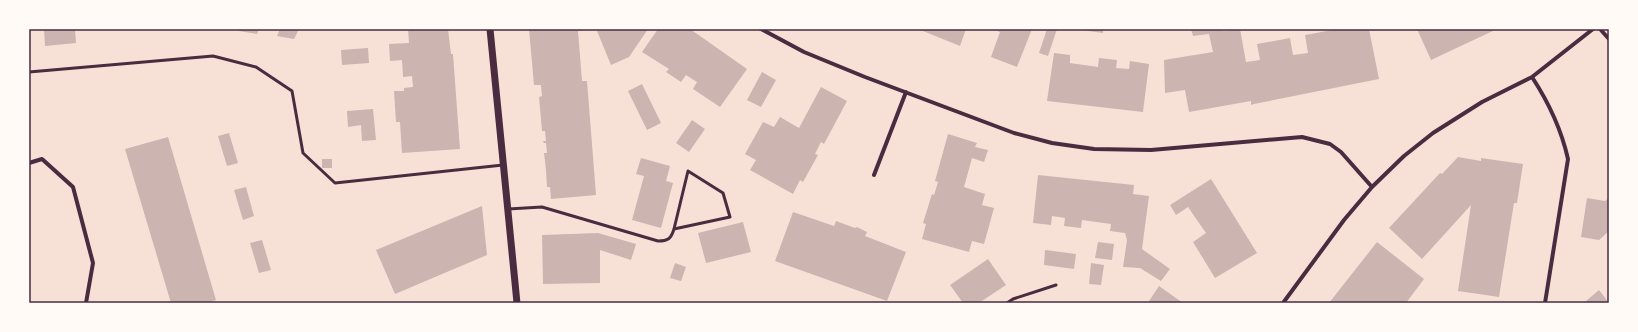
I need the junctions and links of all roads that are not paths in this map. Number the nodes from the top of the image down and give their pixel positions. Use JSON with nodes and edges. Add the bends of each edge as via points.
{"nodes":[{"id":1,"x":490,"y":29,"type":"edge"},
{"id":2,"x":761,"y":29,"type":"edge"},
{"id":3,"x":1593,"y":29,"type":"edge"},
{"id":4,"x":1600,"y":29,"type":"edge"},
{"id":5,"x":1609,"y":39,"type":"edge"},
{"id":6,"x":29,"y":72,"type":"edge"},
{"id":7,"x":1532,"y":76,"type":"junction"},
{"id":8,"x":906,"y":92,"type":"junction"},
{"id":9,"x":29,"y":163,"type":"edge"},
{"id":10,"x":503,"y":166,"type":"junction"},
{"id":11,"x":874,"y":175,"type":"dead end"},
{"id":12,"x":1372,"y":187,"type":"junction"},
{"id":13,"x":506,"y":209,"type":"junction"},
{"id":14,"x":674,"y":229,"type":"junction"},
{"id":15,"x":1056,"y":285,"type":"dead end"},
{"id":16,"x":86,"y":303,"type":"edge"},
{"id":17,"x":517,"y":303,"type":"edge"},
{"id":18,"x":1007,"y":303,"type":"edge"},
{"id":19,"x":1283,"y":303,"type":"edge"},
{"id":20,"x":1545,"y":303,"type":"edge"}],
"edges":[{"from":1,"to":10,"type":"street"},
{"from":2,"to":8,"type":"street","via":[[804,52]]},
{"from":3,"to":7,"type":"street"},
{"from":4,"to":5,"type":"street"},
{"from":6,"to":10,"type":"lane","via":[[213,56],[256,67],[292,91],[303,153],[335,184]]},
{"from":7,"to":12,"type":"street","via":[[1433,132]]},
{"from":7,"to":20,"type":"street","via":[[1549,104],[1568,159]]},
{"from":8,"to":11,"type":"street"},
{"from":8,"to":12,"type":"street","via":[[1014,133],[1073,147],[1151,150],[1302,137],[1317,140],[1330,144],[1341,152]]},
{"from":9,"to":16,"type":"street","via":[[42,159],[73,187],[93,263]]},
{"from":10,"to":13,"type":"street"},
{"from":12,"to":19,"type":"street","via":[[1344,220]]},
{"from":13,"to":14,"type":"lane","via":[[542,207],[658,241],[672,238]]},
{"from":13,"to":17,"type":"street"},
{"from":14,"to":14,"type":"lane","via":[[730,217],[723,193],[688,171]]},
{"from":15,"to":18,"type":"lane","via":[[1012,299]]}]}
